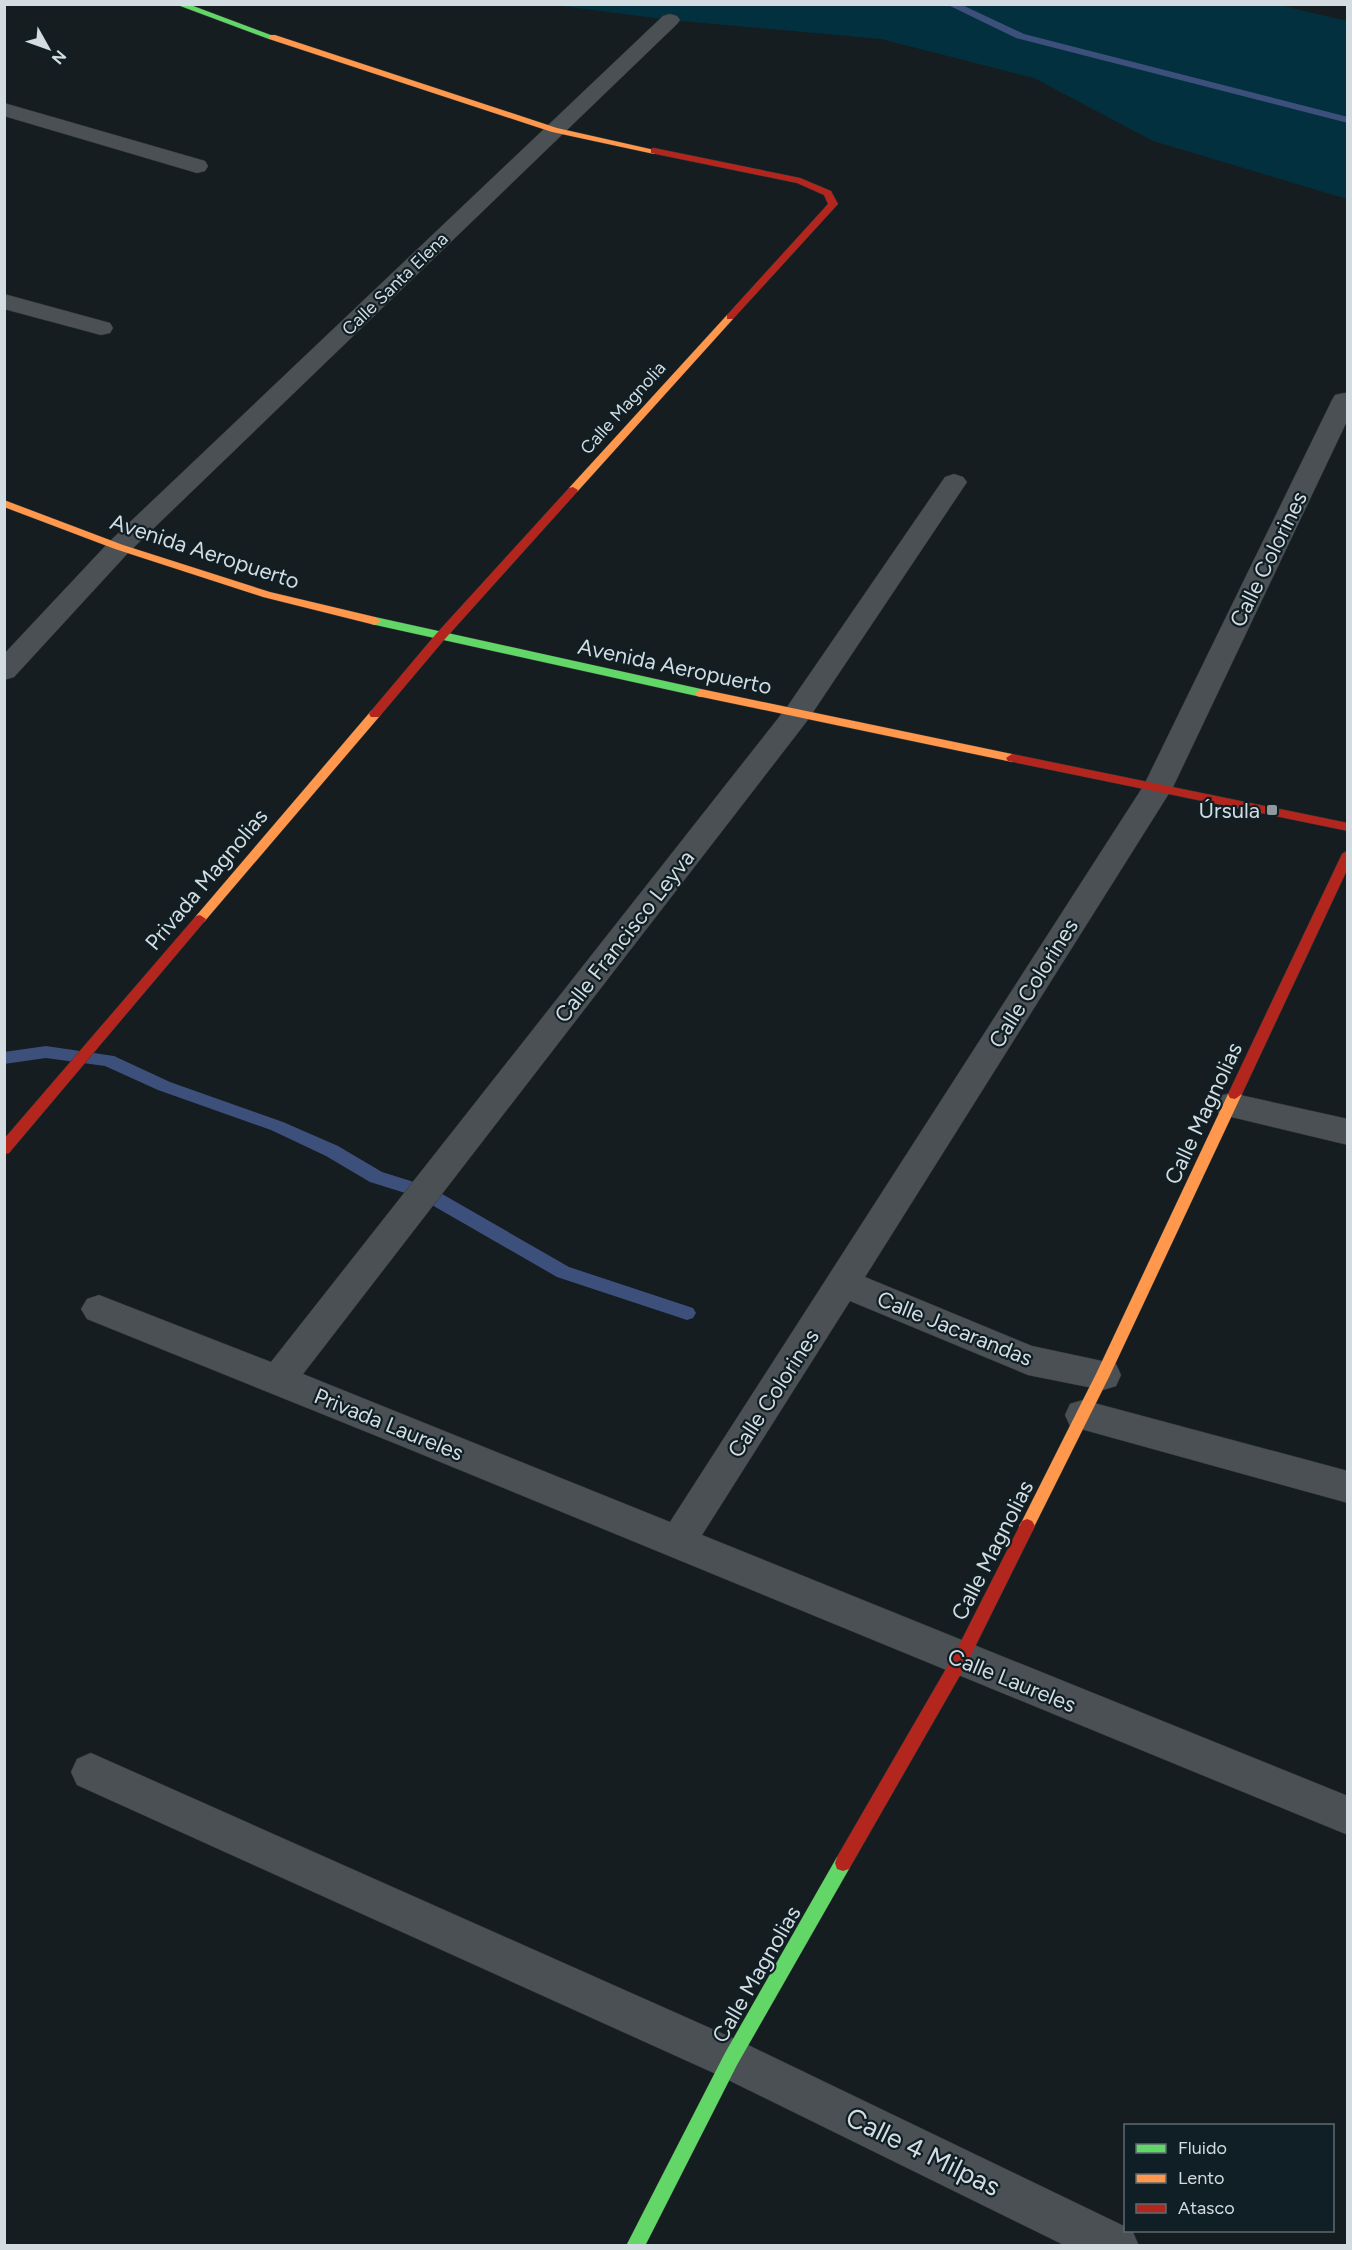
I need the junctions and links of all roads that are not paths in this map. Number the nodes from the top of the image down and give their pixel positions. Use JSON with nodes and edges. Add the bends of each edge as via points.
{"nodes":[{"id":1,"x":179,"y":4,"type":"edge"},
{"id":2,"x":670,"y":20,"type":"dead end"},
{"id":3,"x":4,"y":109,"type":"edge"},
{"id":4,"x":555,"y":130,"type":"junction"},
{"id":5,"x":197,"y":166,"type":"dead end"},
{"id":6,"x":4,"y":301,"type":"edge"},
{"id":7,"x":101,"y":328,"type":"dead end"},
{"id":8,"x":1344,"y":400,"type":"dead end"},
{"id":9,"x":954,"y":482,"type":"dead end"},
{"id":10,"x":4,"y":503,"type":"edge"},
{"id":11,"x":119,"y":547,"type":"junction"},
{"id":12,"x":440,"y":637,"type":"junction"},
{"id":13,"x":4,"y":671,"type":"edge"},
{"id":14,"x":797,"y":714,"type":"junction"},
{"id":15,"x":1158,"y":787,"type":"junction"},
{"id":16,"x":1347,"y":827,"type":"edge"},
{"id":17,"x":1347,"y":854,"type":"edge"},
{"id":18,"x":1231,"y":1105,"type":"junction"},
{"id":19,"x":1347,"y":1132,"type":"edge"},
{"id":20,"x":4,"y":1149,"type":"edge"},
{"id":21,"x":843,"y":1283,"type":"junction"},
{"id":22,"x":99,"y":1310,"type":"dead end"},
{"id":23,"x":1103,"y":1376,"type":"junction"},
{"id":24,"x":278,"y":1380,"type":"junction"},
{"id":25,"x":1083,"y":1415,"type":"junction"},
{"id":26,"x":1347,"y":1487,"type":"edge"},
{"id":27,"x":678,"y":1541,"type":"junction"},
{"id":28,"x":960,"y":1660,"type":"junction"},
{"id":29,"x":91,"y":1772,"type":"dead end"},
{"id":30,"x":1347,"y":1816,"type":"edge"},
{"id":31,"x":731,"y":2059,"type":"junction"},
{"id":32,"x":635,"y":2246,"type":"edge"},
{"id":33,"x":1116,"y":2246,"type":"edge"}],
"edges":[{"from":1,"to":4,"type":"street"},
{"from":2,"to":4,"type":"street","name":"Calle Santa Elena"},
{"from":3,"to":5,"type":"street"},
{"from":4,"to":11,"type":"street","name":"Calle Santa Elena"},
{"from":4,"to":12,"type":"street","name":"Calle Magnolia","via":[[800,181],[828,193],[833,204]]},
{"from":6,"to":7,"type":"street"},
{"from":8,"to":15,"type":"street","name":"Calle Colorines"},
{"from":9,"to":14,"type":"street","name":"Calle Francisco Leyva"},
{"from":10,"to":11,"type":"street","name":"Avenida Aeropuerto"},
{"from":11,"to":12,"type":"street","name":"Avenida Aeropuerto","via":[[267,595]]},
{"from":11,"to":13,"type":"street","name":"Calle Santa Elena"},
{"from":12,"to":14,"type":"street","name":"Avenida Aeropuerto"},
{"from":12,"to":20,"type":"street","name":"Privada Magnolias"},
{"from":14,"to":15,"type":"street","name":"Avenida Aeropuerto"},
{"from":14,"to":24,"type":"street","name":"Calle Francisco Leyva"},
{"from":15,"to":16,"type":"street","name":"Avenida Aeropuerto"},
{"from":15,"to":21,"type":"street","name":"Calle Colorines"},
{"from":17,"to":18,"type":"street","name":"Calle Magnolias"},
{"from":18,"to":19,"type":"street"},
{"from":18,"to":23,"type":"street","name":"Calle Magnolias"},
{"from":21,"to":23,"type":"street","name":"Calle Jacarandas","via":[[1028,1360]]},
{"from":21,"to":27,"type":"street","name":"Calle Colorines"},
{"from":22,"to":24,"type":"street","name":"Privada Laureles"},
{"from":23,"to":25,"type":"street","name":"Calle Magnolias"},
{"from":24,"to":27,"type":"street","name":"Privada Laureles"},
{"from":25,"to":26,"type":"street"},
{"from":25,"to":28,"type":"street","name":"Calle Magnolias"},
{"from":27,"to":28,"type":"street","name":"Calle Laureles"},
{"from":28,"to":30,"type":"street","name":"Calle Laureles"},
{"from":28,"to":31,"type":"street","name":"Calle Magnolias"},
{"from":29,"to":31,"type":"street","name":"Calle 4 Milpas"},
{"from":31,"to":32,"type":"street","name":"Calle Magnolias"},
{"from":31,"to":33,"type":"street","name":"Calle 4 Milpas"}]}
